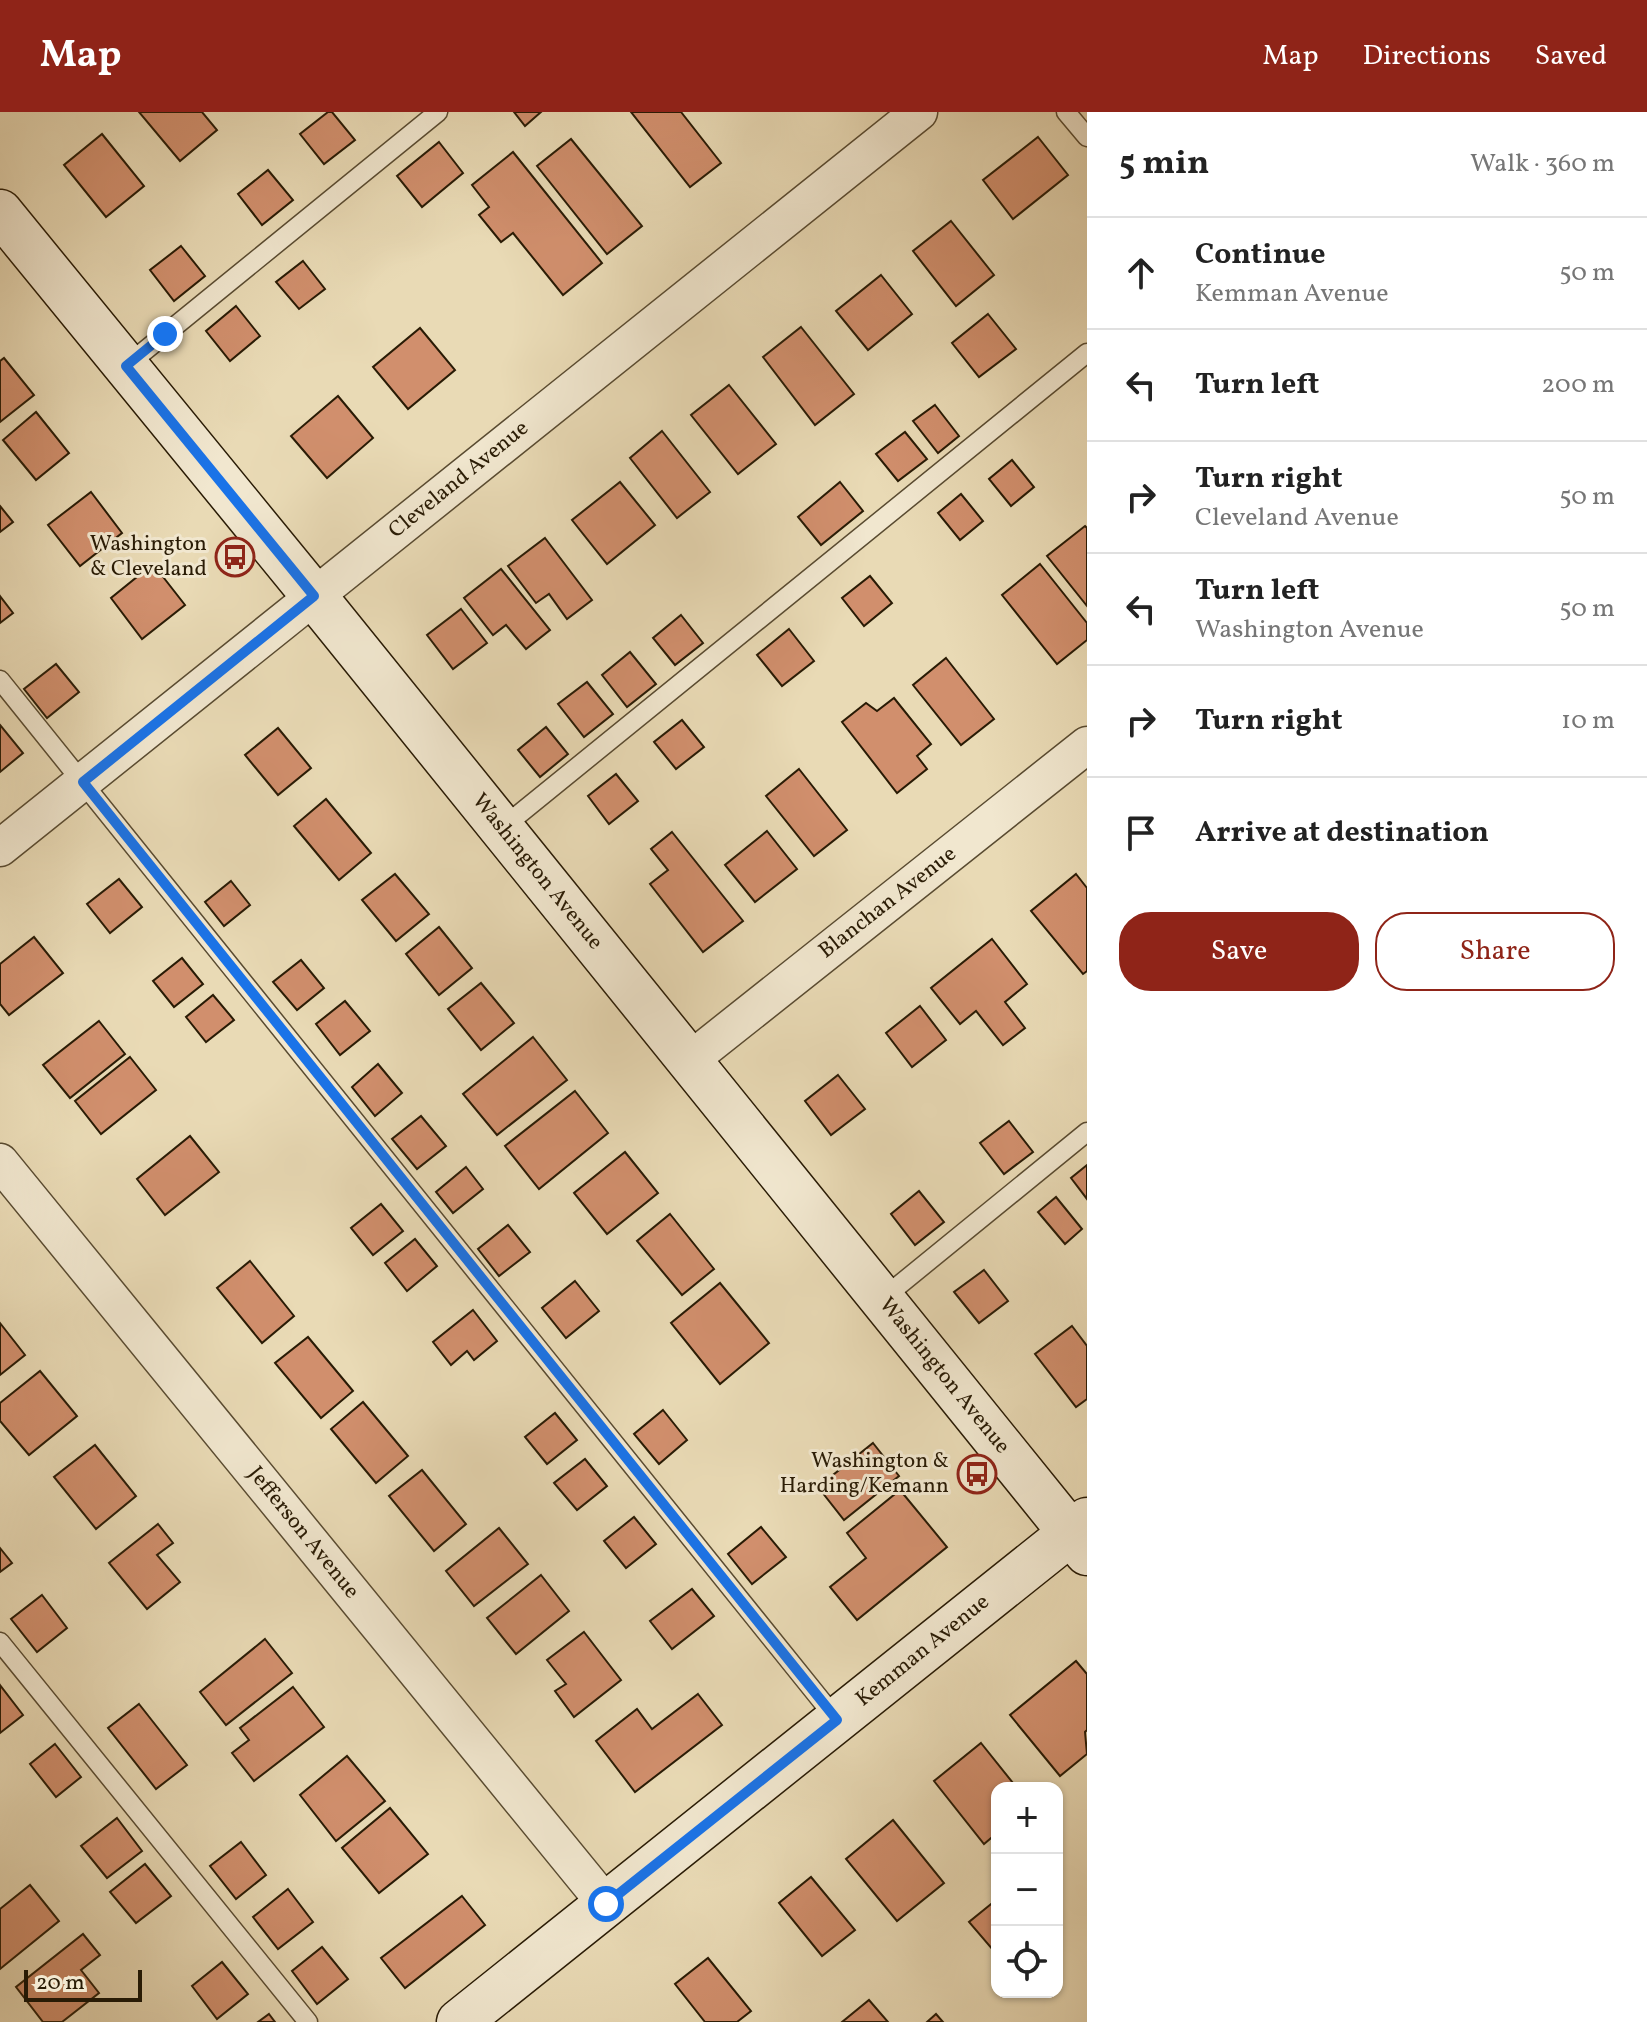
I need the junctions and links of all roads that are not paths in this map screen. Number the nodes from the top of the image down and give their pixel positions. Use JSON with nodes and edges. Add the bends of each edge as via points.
{"nodes":[{"id":1,"x":438,"y":112,"type":"edge"},
{"id":2,"x":919,"y":112,"type":"edge"},
{"id":3,"x":1066,"y":112,"type":"edge"},
{"id":4,"x":1087,"y":137,"type":"edge"},
{"id":5,"x":0,"y":212,"type":"edge"},
{"id":6,"x":1087,"y":353,"type":"edge"},
{"id":7,"x":126,"y":366,"type":"junction"},
{"id":8,"x":314,"y":596,"type":"junction"},
{"id":9,"x":0,"y":680,"type":"edge"},
{"id":10,"x":1087,"y":745,"type":"edge"},
{"id":11,"x":83,"y":782,"type":"junction"},
{"id":12,"x":502,"y":828,"type":"junction"},
{"id":13,"x":0,"y":848,"type":"edge"},
{"id":14,"x":689,"y":1061,"type":"junction"},
{"id":15,"x":1087,"y":1132,"type":"edge"},
{"id":16,"x":0,"y":1162,"type":"edge"},
{"id":17,"x":882,"y":1299,"type":"junction"},
{"id":18,"x":1082,"y":1536,"type":"edge"},
{"id":19,"x":0,"y":1642,"type":"edge"},
{"id":20,"x":837,"y":1720,"type":"junction"},
{"id":21,"x":606,"y":1904,"type":"junction"},
{"id":22,"x":308,"y":2022,"type":"edge"},
{"id":23,"x":459,"y":2022,"type":"edge"}],
"edges":[{"from":1,"to":7,"type":"lane"},
{"from":2,"to":8,"type":"street","name":"Cleveland Avenue"},
{"from":3,"to":4,"type":"lane"},
{"from":5,"to":7,"type":"street","name":"Washington Avenue"},
{"from":6,"to":12,"type":"lane"},
{"from":7,"to":8,"type":"street","name":"Washington Avenue"},
{"from":8,"to":11,"type":"street","name":"Cleveland Avenue"},
{"from":8,"to":12,"type":"street","name":"Washington Avenue"},
{"from":9,"to":11,"type":"lane"},
{"from":10,"to":14,"type":"street","name":"Blanchan Avenue"},
{"from":11,"to":13,"type":"street","name":"Cleveland Avenue"},
{"from":11,"to":20,"type":"lane"},
{"from":12,"to":14,"type":"street","name":"Washington Avenue"},
{"from":14,"to":17,"type":"street","name":"Washington Avenue"},
{"from":15,"to":17,"type":"lane"},
{"from":16,"to":21,"type":"street","name":"Jefferson Avenue"},
{"from":17,"to":18,"type":"street","name":"Washington Avenue"},
{"from":18,"to":20,"type":"street","name":"Kemman Avenue"},
{"from":19,"to":22,"type":"lane"},
{"from":20,"to":21,"type":"street","name":"Kemman Avenue"},
{"from":21,"to":23,"type":"street","name":"Kemman Avenue"}]}
